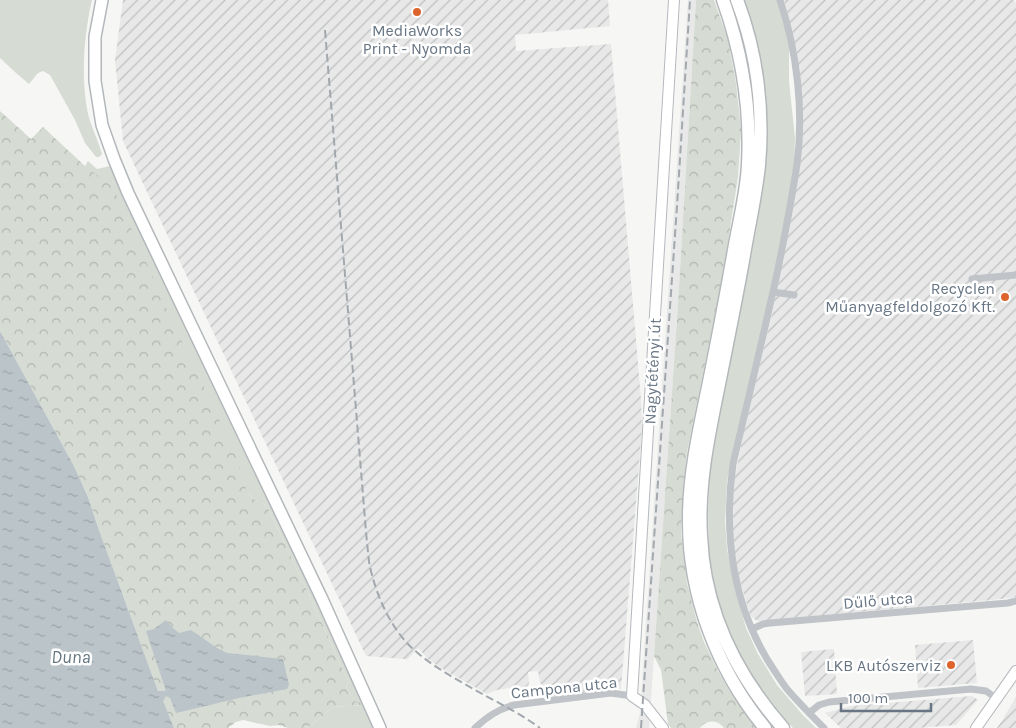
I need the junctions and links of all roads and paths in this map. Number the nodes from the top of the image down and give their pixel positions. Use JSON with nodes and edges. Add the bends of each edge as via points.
{"nodes":[{"id":1,"x":102,"y":0,"type":"edge"},
{"id":2,"x":674,"y":0,"type":"edge"},
{"id":3,"x":723,"y":0,"type":"edge"},
{"id":4,"x":737,"y":0,"type":"edge"},
{"id":5,"x":780,"y":0,"type":"edge"},
{"id":6,"x":1016,"y":275,"type":"edge"},
{"id":7,"x":972,"y":279,"type":"dead end"},
{"id":8,"x":773,"y":292,"type":"junction"},
{"id":9,"x":794,"y":295,"type":"dead end"},
{"id":10,"x":1016,"y":601,"type":"edge"},
{"id":11,"x":1008,"y":603,"type":"junction"},
{"id":12,"x":1016,"y":605,"type":"edge"},
{"id":13,"x":752,"y":629,"type":"junction"},
{"id":14,"x":1016,"y":671,"type":"edge"},
{"id":15,"x":632,"y":696,"type":"junction"},
{"id":16,"x":996,"y":698,"type":"junction"},
{"id":17,"x":809,"y":712,"type":"junction"},
{"id":18,"x":380,"y":728,"type":"edge"},
{"id":19,"x":476,"y":728,"type":"edge"},
{"id":20,"x":663,"y":728,"type":"edge"},
{"id":21,"x":765,"y":728,"type":"edge"},
{"id":22,"x":783,"y":728,"type":"edge"},
{"id":23,"x":824,"y":728,"type":"edge"},
{"id":24,"x":976,"y":728,"type":"edge"}],
"edges":[{"from":1,"to":18,"type":"main road","via":[[95,37],[95,81],[102,125],[114,159]]},
{"from":2,"to":15,"type":"main road","name":"Nagytétényi út"},
{"from":3,"to":21,"type":"highway","via":[[744,80],[748,164],[694,456],[689,538],[695,584],[709,632],[732,682]]},
{"from":4,"to":22,"type":"highway","via":[[752,50],[758,90],[759,162],[705,460],[701,537],[708,590],[726,643],[753,690]]},
{"from":5,"to":8,"type":"street","via":[[796,70],[799,131],[791,203]]},
{"from":6,"to":7,"type":"street"},
{"from":8,"to":9,"type":"street"},
{"from":8,"to":13,"type":"street","via":[[730,484],[731,551],[742,603]]},
{"from":10,"to":11,"type":"street","name":"Dűlő utca"},
{"from":11,"to":12,"type":"street","name":"Dűlő utca"},
{"from":11,"to":13,"type":"street","name":"Dűlő utca","via":[[770,623]]},
{"from":13,"to":17,"type":"street","via":[[786,688]]},
{"from":14,"to":16,"type":"main road"},
{"from":15,"to":19,"type":"street","name":"Campona utca","via":[[611,693],[514,705],[489,716]]},
{"from":15,"to":20,"type":"main road","via":[[645,705]]},
{"from":16,"to":17,"type":"street","via":[[986,691],[971,689],[829,702]]},
{"from":16,"to":24,"type":"main road"},
{"from":17,"to":23,"type":"street"}]}
